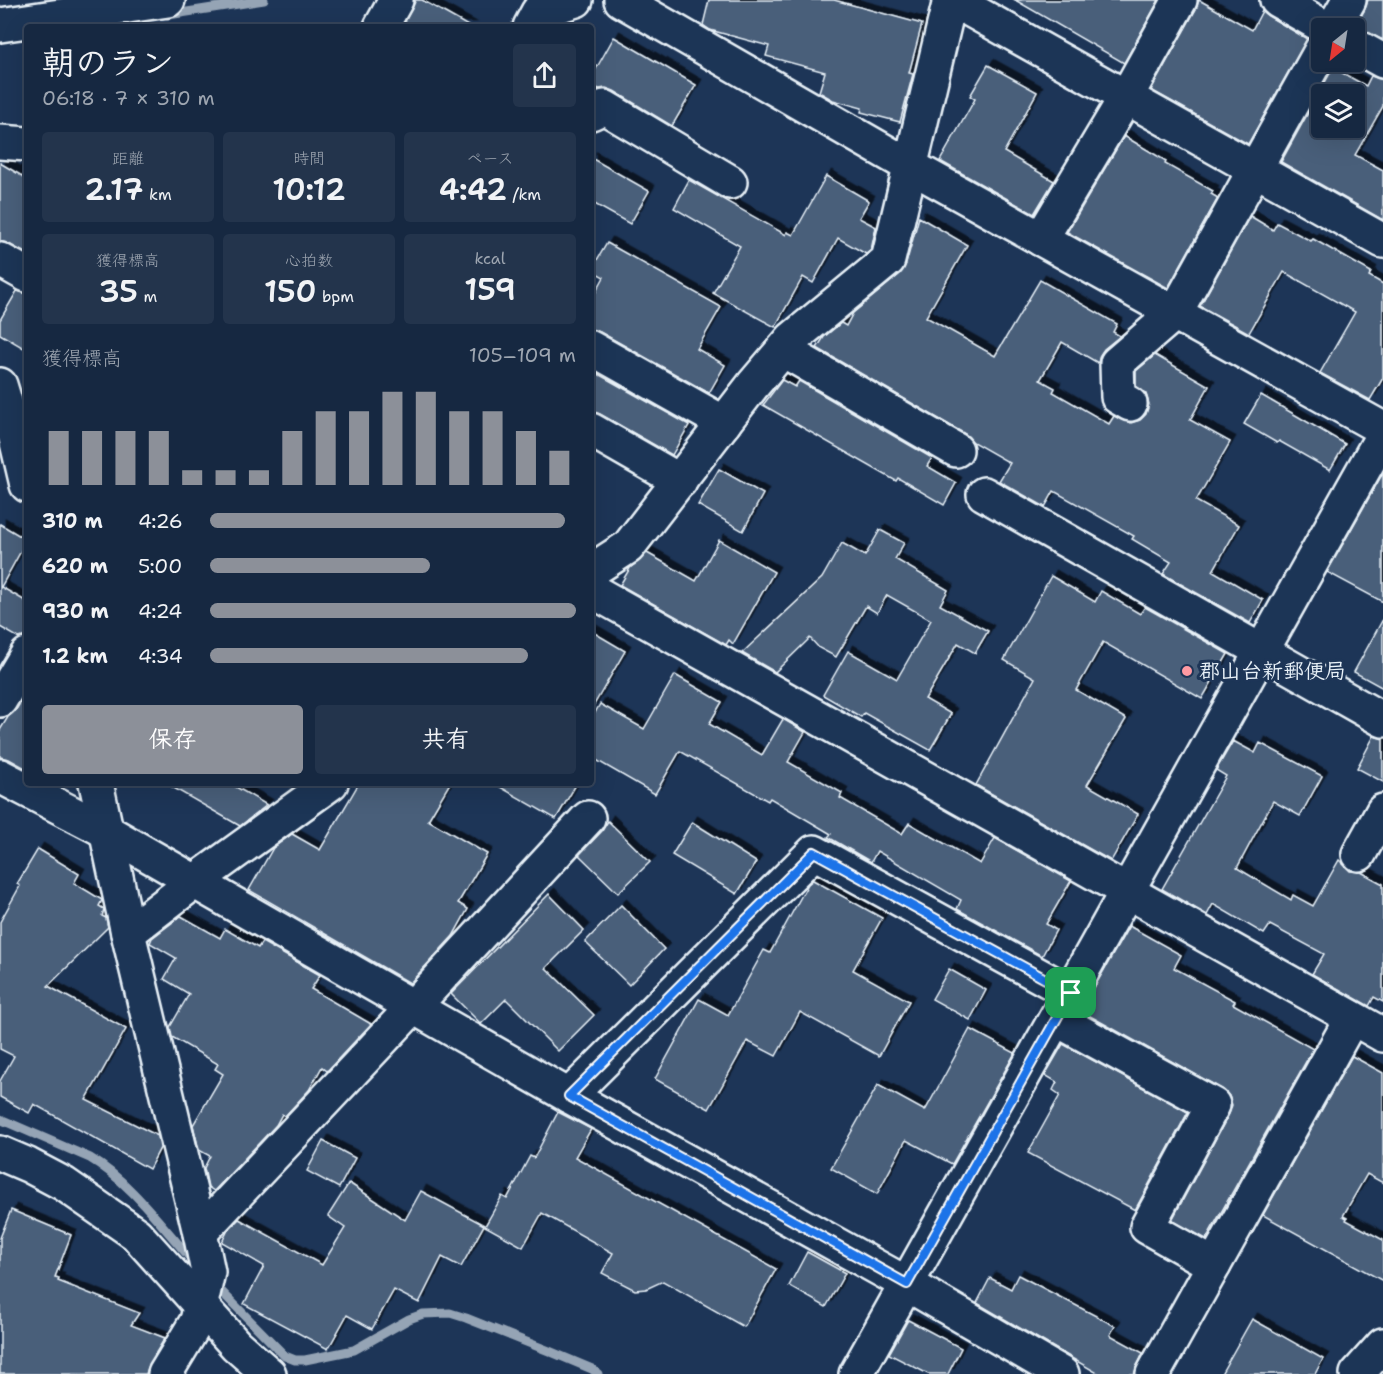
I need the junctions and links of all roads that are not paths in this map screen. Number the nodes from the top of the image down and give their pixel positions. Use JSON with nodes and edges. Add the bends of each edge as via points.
{"nodes":[{"id":1,"x":168,"y":0,"type":"edge"},
{"id":2,"x":396,"y":0,"type":"edge"},
{"id":3,"x":576,"y":0,"type":"edge"},
{"id":4,"x":621,"y":0,"type":"edge"},
{"id":5,"x":951,"y":0,"type":"edge"},
{"id":6,"x":1179,"y":0,"type":"edge"},
{"id":7,"x":1277,"y":0,"type":"edge"},
{"id":8,"x":1349,"y":0,"type":"edge"},
{"id":9,"x":1339,"y":18,"type":"edge"},
{"id":10,"x":1311,"y":19,"type":"edge"},
{"id":11,"x":383,"y":24,"type":"edge"},
{"id":12,"x":532,"y":24,"type":"edge"},
{"id":13,"x":0,"y":25,"type":"edge"},
{"id":14,"x":1365,"y":51,"type":"edge"},
{"id":15,"x":1383,"y":61,"type":"edge"},
{"id":16,"x":1311,"y":69,"type":"edge"},
{"id":17,"x":1126,"y":97,"type":"junction"},
{"id":18,"x":594,"y":111,"type":"edge"},
{"id":19,"x":0,"y":142,"type":"edge"},
{"id":20,"x":24,"y":144,"type":"edge"},
{"id":21,"x":910,"y":166,"type":"junction"},
{"id":22,"x":1255,"y":170,"type":"junction"},
{"id":23,"x":729,"y":182,"type":"dead end"},
{"id":24,"x":1041,"y":239,"type":"junction"},
{"id":25,"x":1383,"y":241,"type":"edge"},
{"id":26,"x":0,"y":260,"type":"edge"},
{"id":27,"x":24,"y":273,"type":"edge"},
{"id":28,"x":1175,"y":313,"type":"junction"},
{"id":29,"x":594,"y":350,"type":"edge"},
{"id":30,"x":783,"y":350,"type":"junction"},
{"id":31,"x":0,"y":385,"type":"edge"},
{"id":32,"x":1130,"y":404,"type":"dead end"},
{"id":33,"x":724,"y":423,"type":"junction"},
{"id":34,"x":1383,"y":429,"type":"edge"},
{"id":35,"x":594,"y":432,"type":"edge"},
{"id":36,"x":1383,"y":435,"type":"edge"},
{"id":37,"x":956,"y":450,"type":"dead end"},
{"id":38,"x":24,"y":472,"type":"edge"},
{"id":39,"x":680,"y":481,"type":"junction"},
{"id":40,"x":984,"y":494,"type":"dead end"},
{"id":41,"x":594,"y":569,"type":"edge"},
{"id":42,"x":594,"y":592,"type":"edge"},
{"id":43,"x":1262,"y":652,"type":"junction"},
{"id":44,"x":24,"y":660,"type":"edge"},
{"id":45,"x":0,"y":700,"type":"edge"},
{"id":46,"x":1383,"y":720,"type":"edge"},
{"id":47,"x":0,"y":776,"type":"edge"},
{"id":48,"x":97,"y":786,"type":"edge"},
{"id":49,"x":327,"y":786,"type":"edge"},
{"id":50,"x":1383,"y":811,"type":"edge"},
{"id":51,"x":588,"y":818,"type":"dead end"},
{"id":52,"x":108,"y":832,"type":"junction"},
{"id":53,"x":1359,"y":854,"type":"dead end"},
{"id":54,"x":194,"y":882,"type":"junction"},
{"id":55,"x":1127,"y":891,"type":"junction"},
{"id":56,"x":128,"y":933,"type":"junction"},
{"id":57,"x":1064,"y":1006,"type":"junction"},
{"id":58,"x":413,"y":1007,"type":"junction"},
{"id":59,"x":1352,"y":1018,"type":"junction"},
{"id":60,"x":1383,"y":1035,"type":"edge"},
{"id":61,"x":569,"y":1096,"type":"junction"},
{"id":62,"x":0,"y":1153,"type":"edge"},
{"id":63,"x":200,"y":1233,"type":"junction"},
{"id":64,"x":1214,"y":1265,"type":"junction"},
{"id":65,"x":907,"y":1284,"type":"junction"},
{"id":66,"x":201,"y":1305,"type":"junction"},
{"id":67,"x":1383,"y":1345,"type":"edge"},
{"id":68,"x":165,"y":1374,"type":"edge"},
{"id":69,"x":269,"y":1374,"type":"edge"},
{"id":70,"x":856,"y":1374,"type":"edge"},
{"id":71,"x":1062,"y":1374,"type":"edge"},
{"id":72,"x":1153,"y":1374,"type":"edge"},
{"id":73,"x":1357,"y":1374,"type":"edge"}],
"edges":[{"from":1,"to":13,"type":"street"},
{"from":2,"to":11,"type":"street"},
{"from":3,"to":12,"type":"street","via":[[538,12]]},
{"from":4,"to":21,"type":"street"},
{"from":5,"to":17,"type":"street"},
{"from":5,"to":21,"type":"street"},
{"from":6,"to":17,"type":"street"},
{"from":7,"to":10,"type":"street"},
{"from":8,"to":9,"type":"street"},
{"from":14,"to":15,"type":"street"},
{"from":16,"to":22,"type":"street"},
{"from":17,"to":22,"type":"street"},
{"from":17,"to":24,"type":"street"},
{"from":18,"to":23,"type":"street","via":[[604,106]]},
{"from":19,"to":20,"type":"street"},
{"from":21,"to":24,"type":"street"},
{"from":21,"to":30,"type":"street","via":[[888,260]]},
{"from":22,"to":25,"type":"street"},
{"from":22,"to":28,"type":"street"},
{"from":24,"to":28,"type":"street"},
{"from":26,"to":27,"type":"street"},
{"from":28,"to":32,"type":"street","via":[[1117,363],[1118,397]]},
{"from":28,"to":34,"type":"street"},
{"from":29,"to":33,"type":"street"},
{"from":30,"to":33,"type":"street"},
{"from":30,"to":37,"type":"street"},
{"from":31,"to":38,"type":"street"},
{"from":33,"to":39,"type":"street"},
{"from":35,"to":39,"type":"street"},
{"from":36,"to":43,"type":"street"},
{"from":39,"to":41,"type":"street","via":[[628,547]]},
{"from":40,"to":43,"type":"street"},
{"from":42,"to":55,"type":"street"},
{"from":43,"to":46,"type":"street"},
{"from":43,"to":55,"type":"street"},
{"from":44,"to":45,"type":"street"},
{"from":47,"to":52,"type":"street"},
{"from":48,"to":52,"type":"street"},
{"from":49,"to":54,"type":"street"},
{"from":50,"to":53,"type":"street"},
{"from":51,"to":58,"type":"street"},
{"from":52,"to":54,"type":"street"},
{"from":52,"to":56,"type":"street"},
{"from":54,"to":56,"type":"street"},
{"from":54,"to":58,"type":"street"},
{"from":55,"to":57,"type":"street"},
{"from":55,"to":59,"type":"street"},
{"from":56,"to":63,"type":"street"},
{"from":57,"to":61,"type":"street","via":[[814,852]]},
{"from":57,"to":64,"type":"street","via":[[1213,1105],[1147,1227]]},
{"from":57,"to":65,"type":"street"},
{"from":58,"to":61,"type":"street"},
{"from":58,"to":63,"type":"street"},
{"from":59,"to":60,"type":"street"},
{"from":59,"to":64,"type":"street"},
{"from":61,"to":65,"type":"street"},
{"from":62,"to":66,"type":"street","via":[[64,1184],[136,1234]]},
{"from":63,"to":66,"type":"street","via":[[208,1272]]},
{"from":64,"to":72,"type":"street"},
{"from":65,"to":70,"type":"street"},
{"from":65,"to":71,"type":"street"},
{"from":66,"to":68,"type":"street","via":[[197,1321]]},
{"from":66,"to":69,"type":"street","via":[[236,1345]]},
{"from":67,"to":73,"type":"street"}]}
